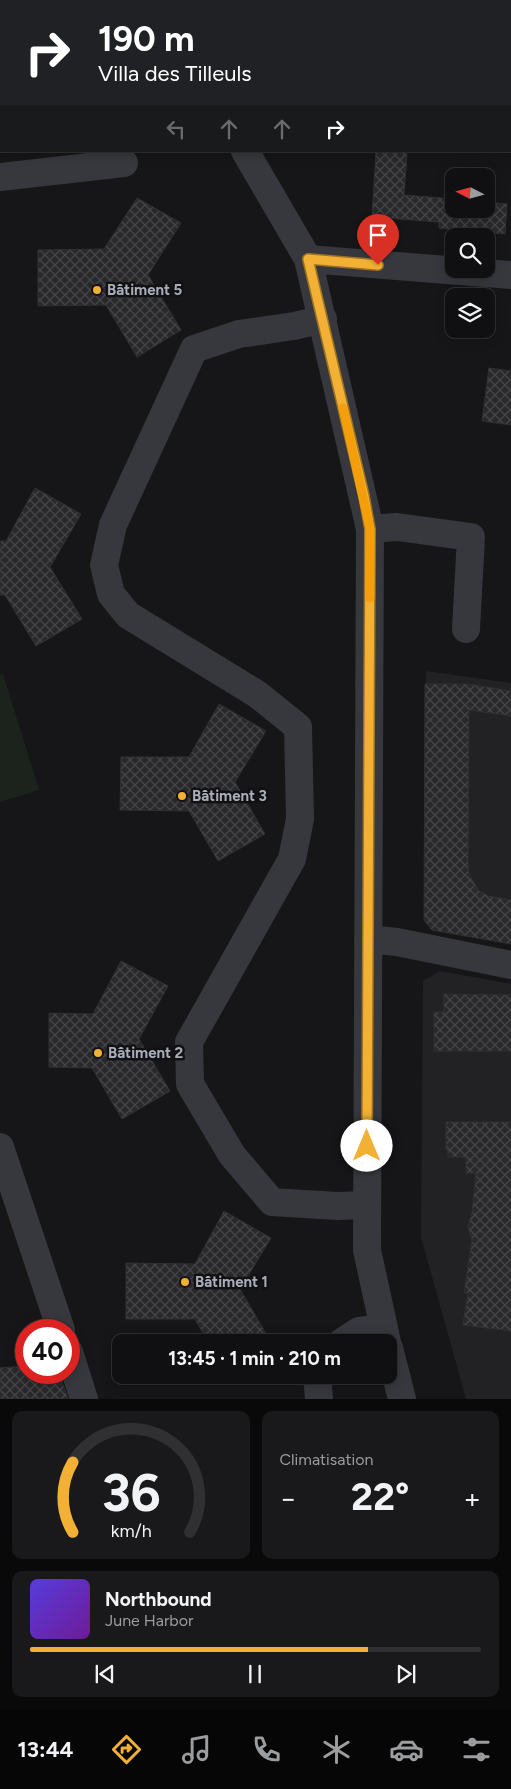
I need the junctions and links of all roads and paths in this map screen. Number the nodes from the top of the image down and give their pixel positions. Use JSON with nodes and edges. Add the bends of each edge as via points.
{"nodes":[{"id":1,"x":246,"y":152,"type":"edge"},
{"id":2,"x":124,"y":163,"type":"dead end"},
{"id":3,"x":0,"y":177,"type":"edge"},
{"id":4,"x":308,"y":259,"type":"junction"},
{"id":5,"x":511,"y":275,"type":"edge"},
{"id":6,"x":323,"y":319,"type":"junction"},
{"id":7,"x":370,"y":529,"type":"junction"},
{"id":8,"x":466,"y":629,"type":"dead end"},
{"id":9,"x":368,"y":939,"type":"junction"},
{"id":10,"x":511,"y":965,"type":"edge"},
{"id":11,"x":0,"y":1147,"type":"edge"},
{"id":12,"x":367,"y":1205,"type":"junction"},
{"id":13,"x":57,"y":1319,"type":"edge"},
{"id":14,"x":355,"y":1334,"type":"edge"},
{"id":15,"x":369,"y":1334,"type":"edge"},
{"id":16,"x":385,"y":1334,"type":"edge"},
{"id":17,"x":397,"y":1381,"type":"edge"},
{"id":18,"x":79,"y":1384,"type":"edge"},
{"id":19,"x":318,"y":1384,"type":"edge"},
{"id":20,"x":84,"y":1399,"type":"edge"},
{"id":21,"x":319,"y":1399,"type":"edge"},
{"id":22,"x":402,"y":1399,"type":"edge"}],
"edges":[{"from":1,"to":4,"type":"street"},
{"from":2,"to":3,"type":"street"},
{"from":4,"to":5,"type":"street"},
{"from":4,"to":6,"type":"street"},
{"from":6,"to":7,"type":"street"},
{"from":6,"to":12,"type":"street","via":[[239,334],[194,349],[113,525],[104,565],[111,594],[128,615],[257,694],[298,727],[300,819],[292,859],[189,1042],[190,1084],[232,1154],[272,1202]]},
{"from":7,"to":8,"type":"street","via":[[397,527],[471,537]]},
{"from":7,"to":9,"type":"street"},
{"from":9,"to":10,"type":"street"},
{"from":9,"to":12,"type":"street"},
{"from":11,"to":13,"type":"street"},
{"from":12,"to":16,"type":"street","via":[[367,1250]]},
{"from":14,"to":15,"type":"street","via":[[360,1331]]},
{"from":17,"to":22,"type":"street"},
{"from":18,"to":20,"type":"street"},
{"from":19,"to":21,"type":"street"}]}
